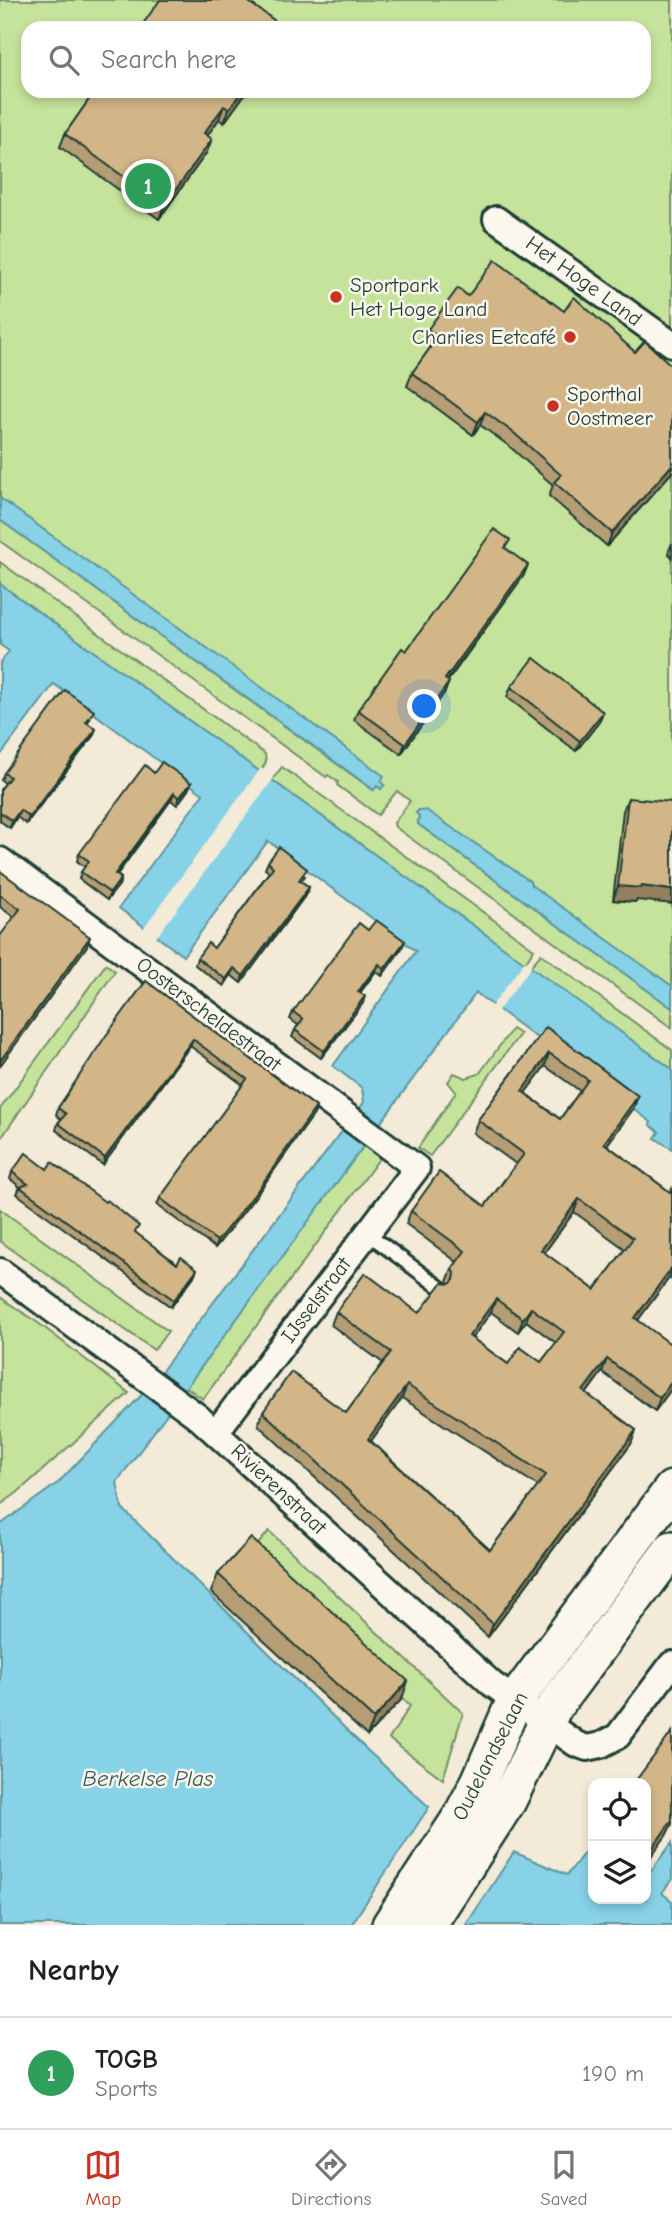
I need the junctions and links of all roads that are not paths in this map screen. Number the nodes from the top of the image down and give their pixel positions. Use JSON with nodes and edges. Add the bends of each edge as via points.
{"nodes":[{"id":1,"x":496,"y":219,"type":"dead end"},
{"id":2,"x":672,"y":345,"type":"edge"},
{"id":3,"x":0,"y":860,"type":"edge"},
{"id":4,"x":417,"y":1168,"type":"joint"},
{"id":5,"x":367,"y":1233,"type":"junction"},
{"id":6,"x":0,"y":1270,"type":"edge"},
{"id":7,"x":442,"y":1289,"type":"edge"},
{"id":8,"x":216,"y":1432,"type":"junction"},
{"id":9,"x":672,"y":1489,"type":"edge"},
{"id":10,"x":672,"y":1549,"type":"edge"},
{"id":11,"x":672,"y":1664,"type":"edge"},
{"id":12,"x":514,"y":1702,"type":"junction"},
{"id":13,"x":545,"y":1723,"type":"junction"},
{"id":14,"x":390,"y":1925,"type":"edge"},
{"id":15,"x":428,"y":1925,"type":"edge"}],
"edges":[{"from":1,"to":2,"type":"street","name":"Het Hoge Land"},
{"from":3,"to":4,"type":"street","name":"Oosterscheldestraat"},
{"from":4,"to":5,"type":"street","name":"IJsselstraat"},
{"from":5,"to":7,"type":"lane"},
{"from":5,"to":8,"type":"street","name":"IJsselstraat"},
{"from":6,"to":8,"type":"street","name":"Rivierenstraat"},
{"from":8,"to":12,"type":"street","name":"Rivierenstraat"},
{"from":9,"to":12,"type":"street","name":"Oudelandselaan"},
{"from":10,"to":13,"type":"street","name":"Oudelandselaan"},
{"from":11,"to":13,"type":"street","name":"Oudelandselaan","via":[[618,1737],[601,1745],[587,1748],[576,1744]]},
{"from":12,"to":13,"type":"street","name":"Rivierenstraat"},
{"from":12,"to":14,"type":"street","name":"Oudelandselaan","via":[[460,1818]]},
{"from":13,"to":15,"type":"street","name":"Oudelandselaan","via":[[508,1801]]}]}
